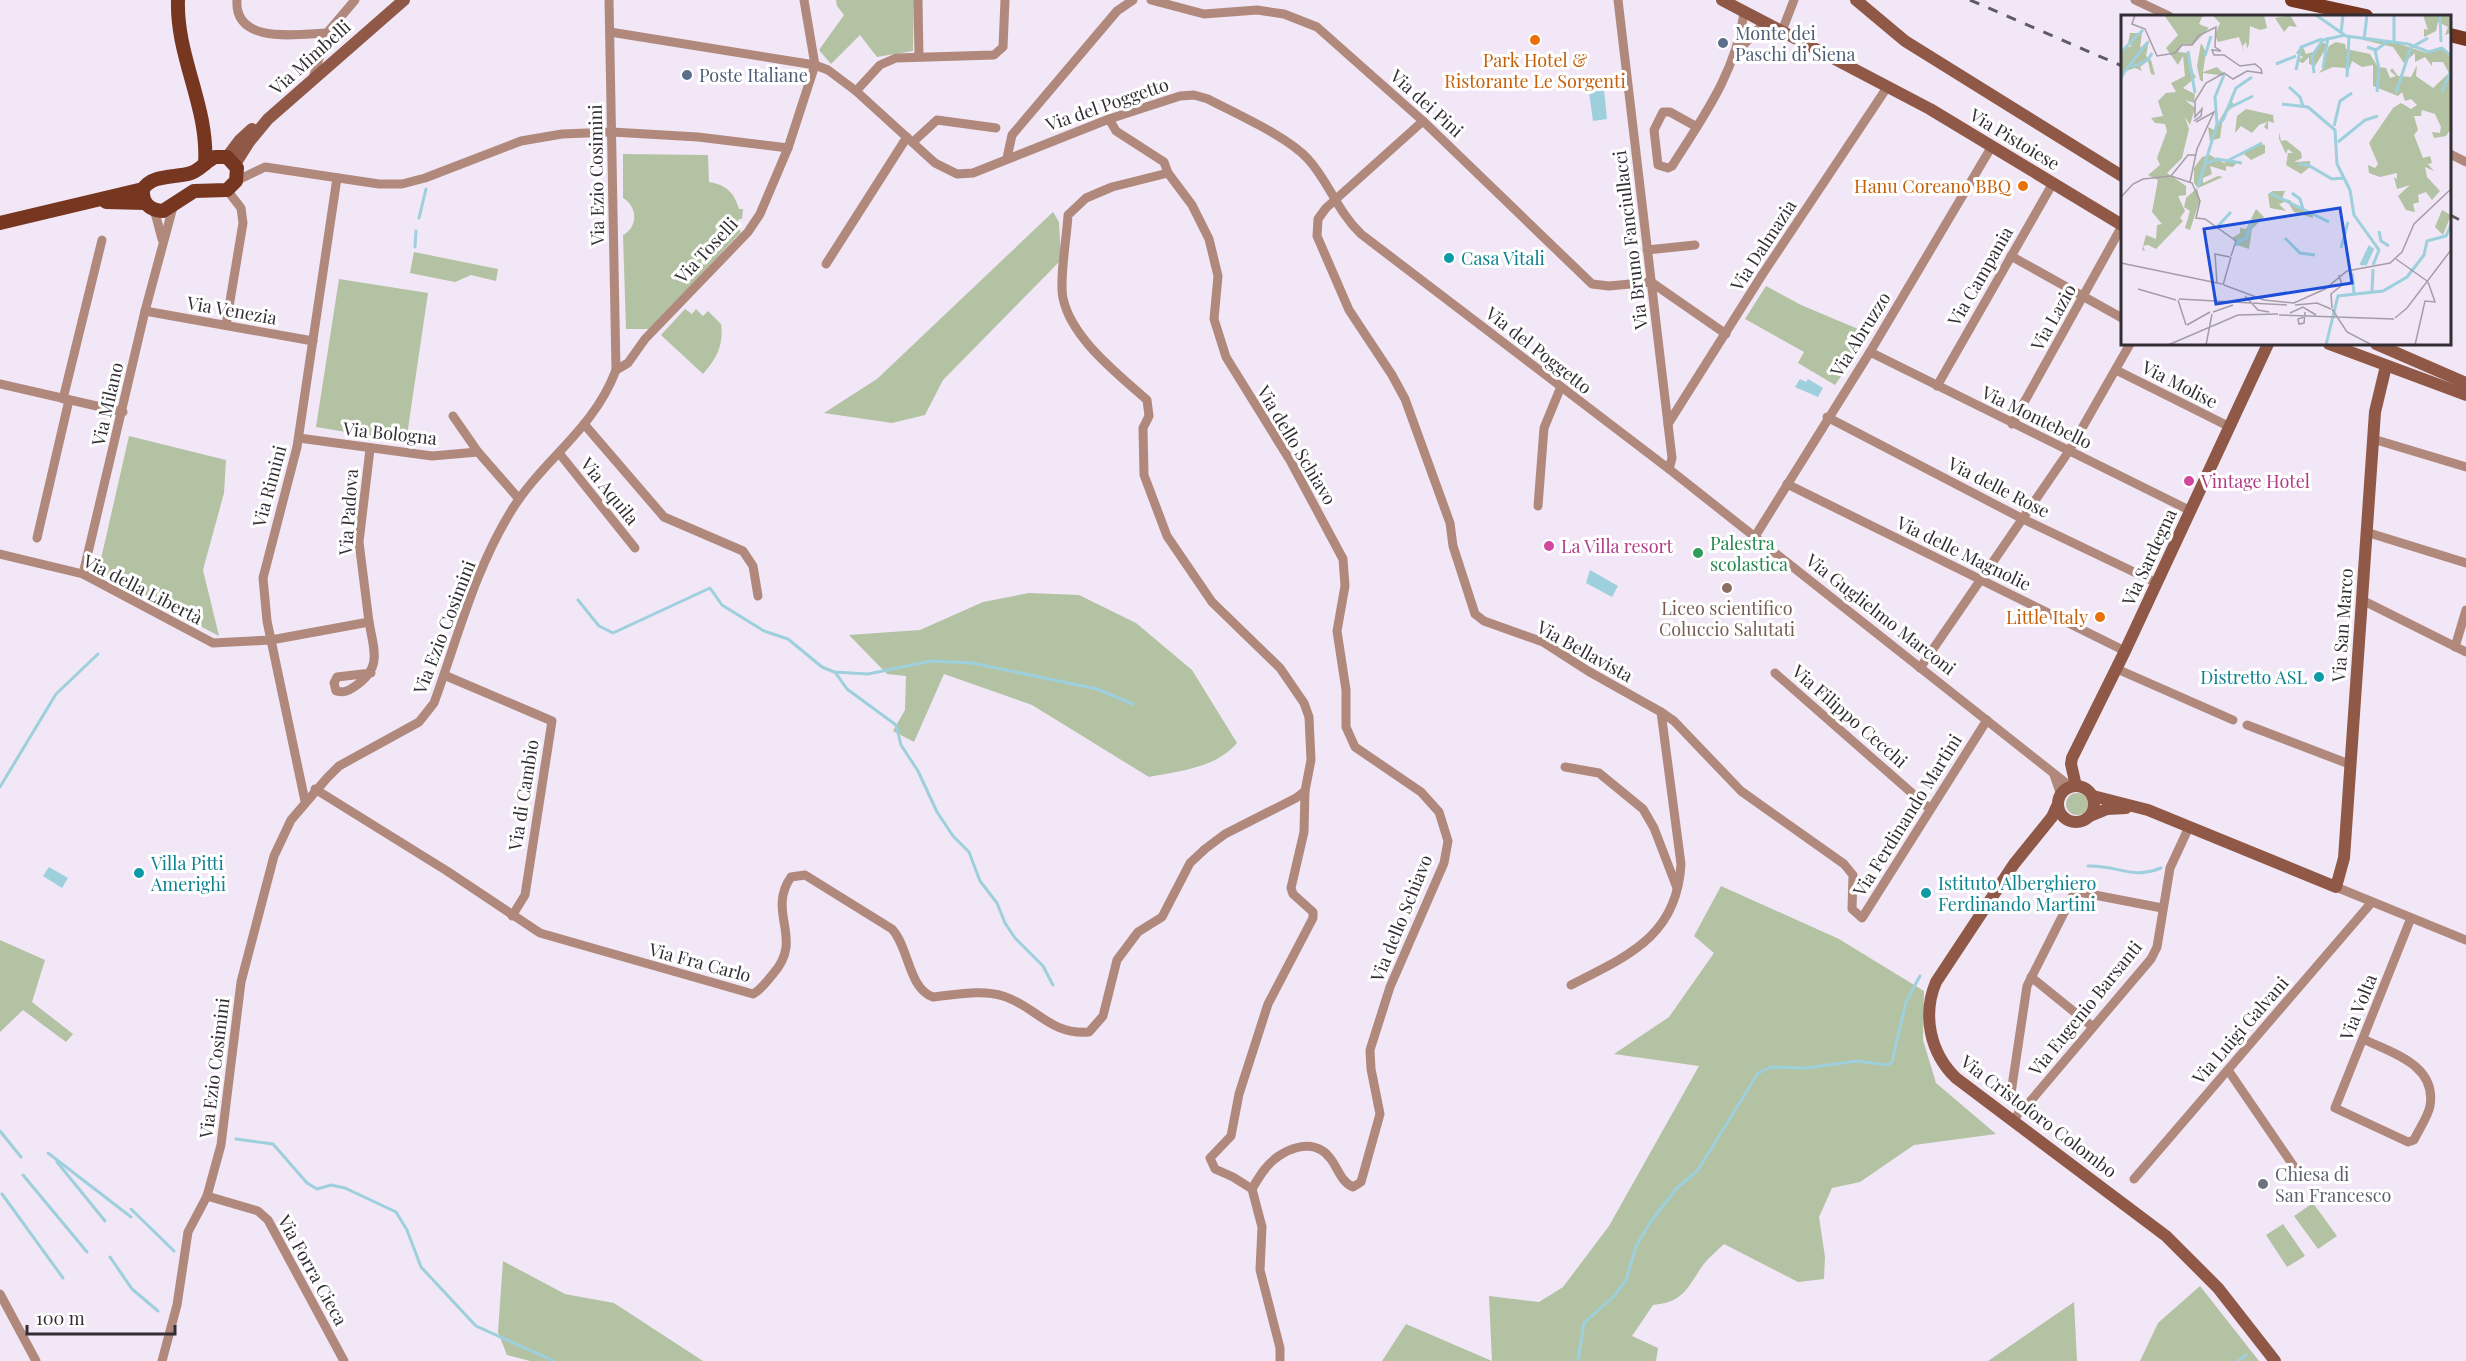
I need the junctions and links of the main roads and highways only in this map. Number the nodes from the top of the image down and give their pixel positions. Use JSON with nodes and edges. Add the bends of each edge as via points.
{"nodes":[{"id":1,"x":178,"y":0,"type":"edge"},
{"id":2,"x":404,"y":0,"type":"edge"},
{"id":3,"x":1722,"y":0,"type":"edge"},
{"id":4,"x":2292,"y":0,"type":"edge"},
{"id":5,"x":1858,"y":2,"type":"edge"},
{"id":6,"x":2361,"y":15,"type":"edge"},
{"id":7,"x":2451,"y":35,"type":"edge"},
{"id":8,"x":2466,"y":39,"type":"edge"},
{"id":9,"x":204,"y":124,"type":"junction"},
{"id":10,"x":228,"y":159,"type":"junction"},
{"id":11,"x":205,"y":164,"type":"junction"},
{"id":12,"x":2121,"y":175,"type":"edge"},
{"id":13,"x":143,"y":189,"type":"junction"},
{"id":14,"x":86,"y":201,"type":"junction"},
{"id":15,"x":150,"y":206,"type":"junction"},
{"id":16,"x":0,"y":223,"type":"edge"},
{"id":17,"x":2121,"y":225,"type":"edge"},
{"id":18,"x":2268,"y":345,"type":"edge"},
{"id":19,"x":2332,"y":345,"type":"edge"},
{"id":20,"x":2378,"y":345,"type":"edge"},
{"id":21,"x":2386,"y":366,"type":"junction"},
{"id":22,"x":2466,"y":383,"type":"edge"},
{"id":23,"x":2466,"y":394,"type":"edge"},
{"id":24,"x":2074,"y":786,"type":"junction"},
{"id":25,"x":2093,"y":796,"type":"junction"},
{"id":26,"x":2060,"y":799,"type":"junction"},
{"id":27,"x":2148,"y":810,"type":"junction"},
{"id":28,"x":2090,"y":816,"type":"junction"},
{"id":29,"x":2073,"y":822,"type":"junction"},
{"id":30,"x":2040,"y":832,"type":"junction"},
{"id":31,"x":2275,"y":1361,"type":"edge"}],
"edges":[{"from":1,"to":9,"type":"main road","via":[[179,34]]},
{"from":2,"to":10,"type":"main road","name":"Via Mimbelli","via":[[245,135]]},
{"from":3,"to":17,"type":"main road","name":"Via Pistoiese","via":[[1888,86]]},
{"from":4,"to":6,"type":"main road"},
{"from":5,"to":12,"type":"main road","via":[[1905,41]]},
{"from":7,"to":8,"type":"main road"},
{"from":9,"to":10,"type":"main road"},
{"from":9,"to":11,"type":"main road"},
{"from":10,"to":11,"type":"main road","via":[[212,158]]},
{"from":10,"to":15,"type":"main road","via":[[231,186],[194,191],[163,211]]},
{"from":11,"to":13,"type":"main road","via":[[190,173],[154,180]]},
{"from":13,"to":14,"type":"main road"},
{"from":13,"to":15,"type":"main road"},
{"from":14,"to":15,"type":"main road"},
{"from":14,"to":16,"type":"main road"},
{"from":18,"to":24,"type":"main road","name":"Via Sardegna","via":[[2126,651],[2072,758]]},
{"from":19,"to":21,"type":"main road"},
{"from":20,"to":22,"type":"main road"},
{"from":21,"to":23,"type":"main road"},
{"from":21,"to":27,"type":"main road","name":"Via San Marco","via":[[2373,439],[2344,858],[2336,887]]},
{"from":24,"to":25,"type":"main road"},
{"from":24,"to":26,"type":"main road"},
{"from":25,"to":27,"type":"main road"},
{"from":25,"to":28,"type":"main road"},
{"from":26,"to":29,"type":"main road","via":[[2062,815]]},
{"from":26,"to":30,"type":"main road","name":"Via Cristoforo Colombo"},
{"from":27,"to":28,"type":"main road","via":[[2113,808]]},
{"from":28,"to":29,"type":"main road"},
{"from":29,"to":30,"type":"main road"},
{"from":30,"to":31,"type":"main road","name":"Via Cristoforo Colombo","via":[[1940,974],[1929,1002],[1931,1037],[1945,1066],[1956,1078],[2190,1257]]}]}
